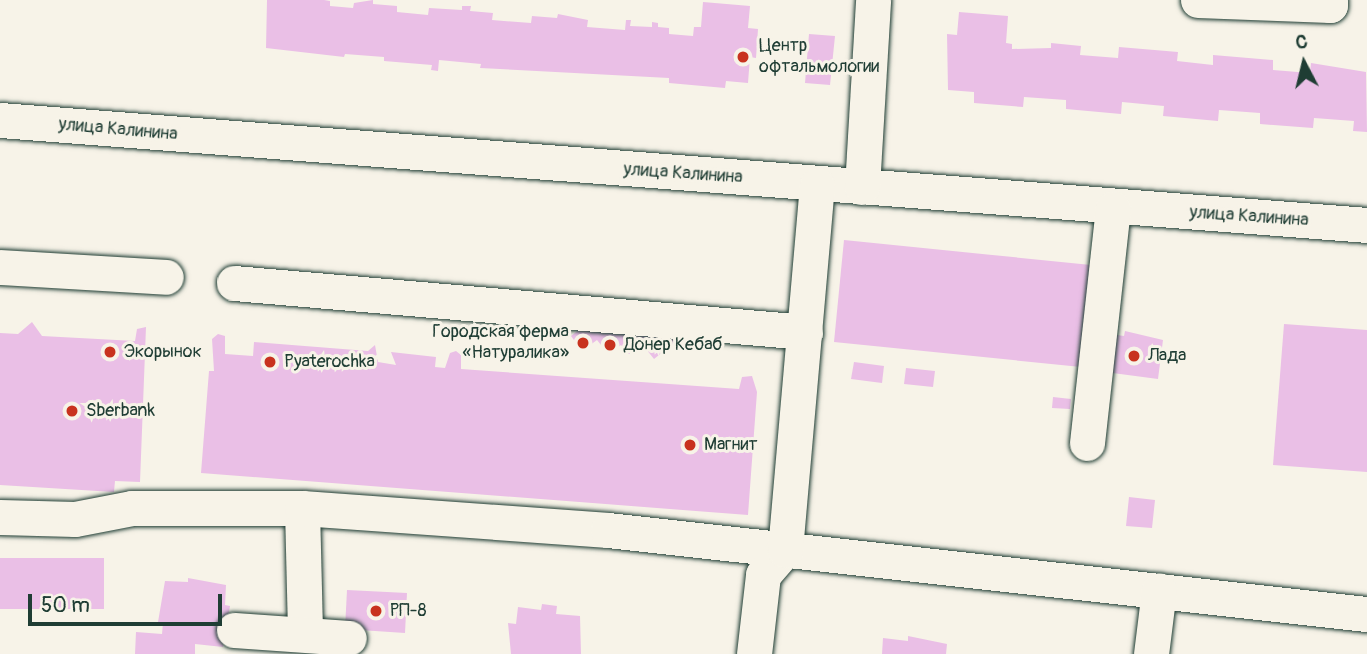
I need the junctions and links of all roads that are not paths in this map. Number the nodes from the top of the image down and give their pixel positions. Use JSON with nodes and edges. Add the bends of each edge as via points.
{"nodes":[{"id":1,"x":873,"y":0,"type":"edge"},
{"id":2,"x":1198,"y":0,"type":"edge"},
{"id":3,"x":1330,"y":0,"type":"edge"},
{"id":4,"x":0,"y":120,"type":"edge"},
{"id":5,"x":817,"y":185,"type":"junction"},
{"id":6,"x":862,"y":187,"type":"junction"},
{"id":7,"x":1113,"y":208,"type":"junction"},
{"id":8,"x":1367,"y":225,"type":"edge"},
{"id":9,"x":0,"y":267,"type":"edge"},
{"id":10,"x":166,"y":277,"type":"dead end"},
{"id":11,"x":234,"y":283,"type":"dead end"},
{"id":12,"x":805,"y":332,"type":"junction"},
{"id":13,"x":1087,"y":443,"type":"dead end"},
{"id":14,"x":302,"y":508,"type":"junction"},
{"id":15,"x":0,"y":517,"type":"edge"},
{"id":16,"x":785,"y":550,"type":"junction"},
{"id":17,"x":1159,"y":590,"type":"junction"},
{"id":18,"x":1367,"y":614,"type":"edge"},
{"id":19,"x":234,"y":630,"type":"dead end"},
{"id":20,"x":304,"y":634,"type":"junction"},
{"id":21,"x":349,"y":638,"type":"dead end"},
{"id":22,"x":754,"y":654,"type":"edge"},
{"id":23,"x":1151,"y":654,"type":"edge"}],
"edges":[{"from":1,"to":6,"type":"street"},
{"from":2,"to":3,"type":"street","via":[[1330,5]]},
{"from":4,"to":5,"type":"street","name":"улица Калинина"},
{"from":5,"to":6,"type":"street","name":"улица Калинина"},
{"from":5,"to":12,"type":"street"},
{"from":6,"to":7,"type":"street","name":"улица Калинина"},
{"from":7,"to":8,"type":"street","name":"улица Калинина"},
{"from":7,"to":13,"type":"street"},
{"from":9,"to":10,"type":"street"},
{"from":11,"to":12,"type":"street"},
{"from":12,"to":16,"type":"street"},
{"from":14,"to":15,"type":"street","via":[[132,508],[75,519]]},
{"from":14,"to":16,"type":"street","via":[[608,530]]},
{"from":14,"to":20,"type":"street"},
{"from":16,"to":17,"type":"street"},
{"from":16,"to":22,"type":"street","via":[[763,575]]},
{"from":17,"to":18,"type":"street"},
{"from":17,"to":23,"type":"street"},
{"from":19,"to":20,"type":"street"},
{"from":20,"to":21,"type":"street"}]}
